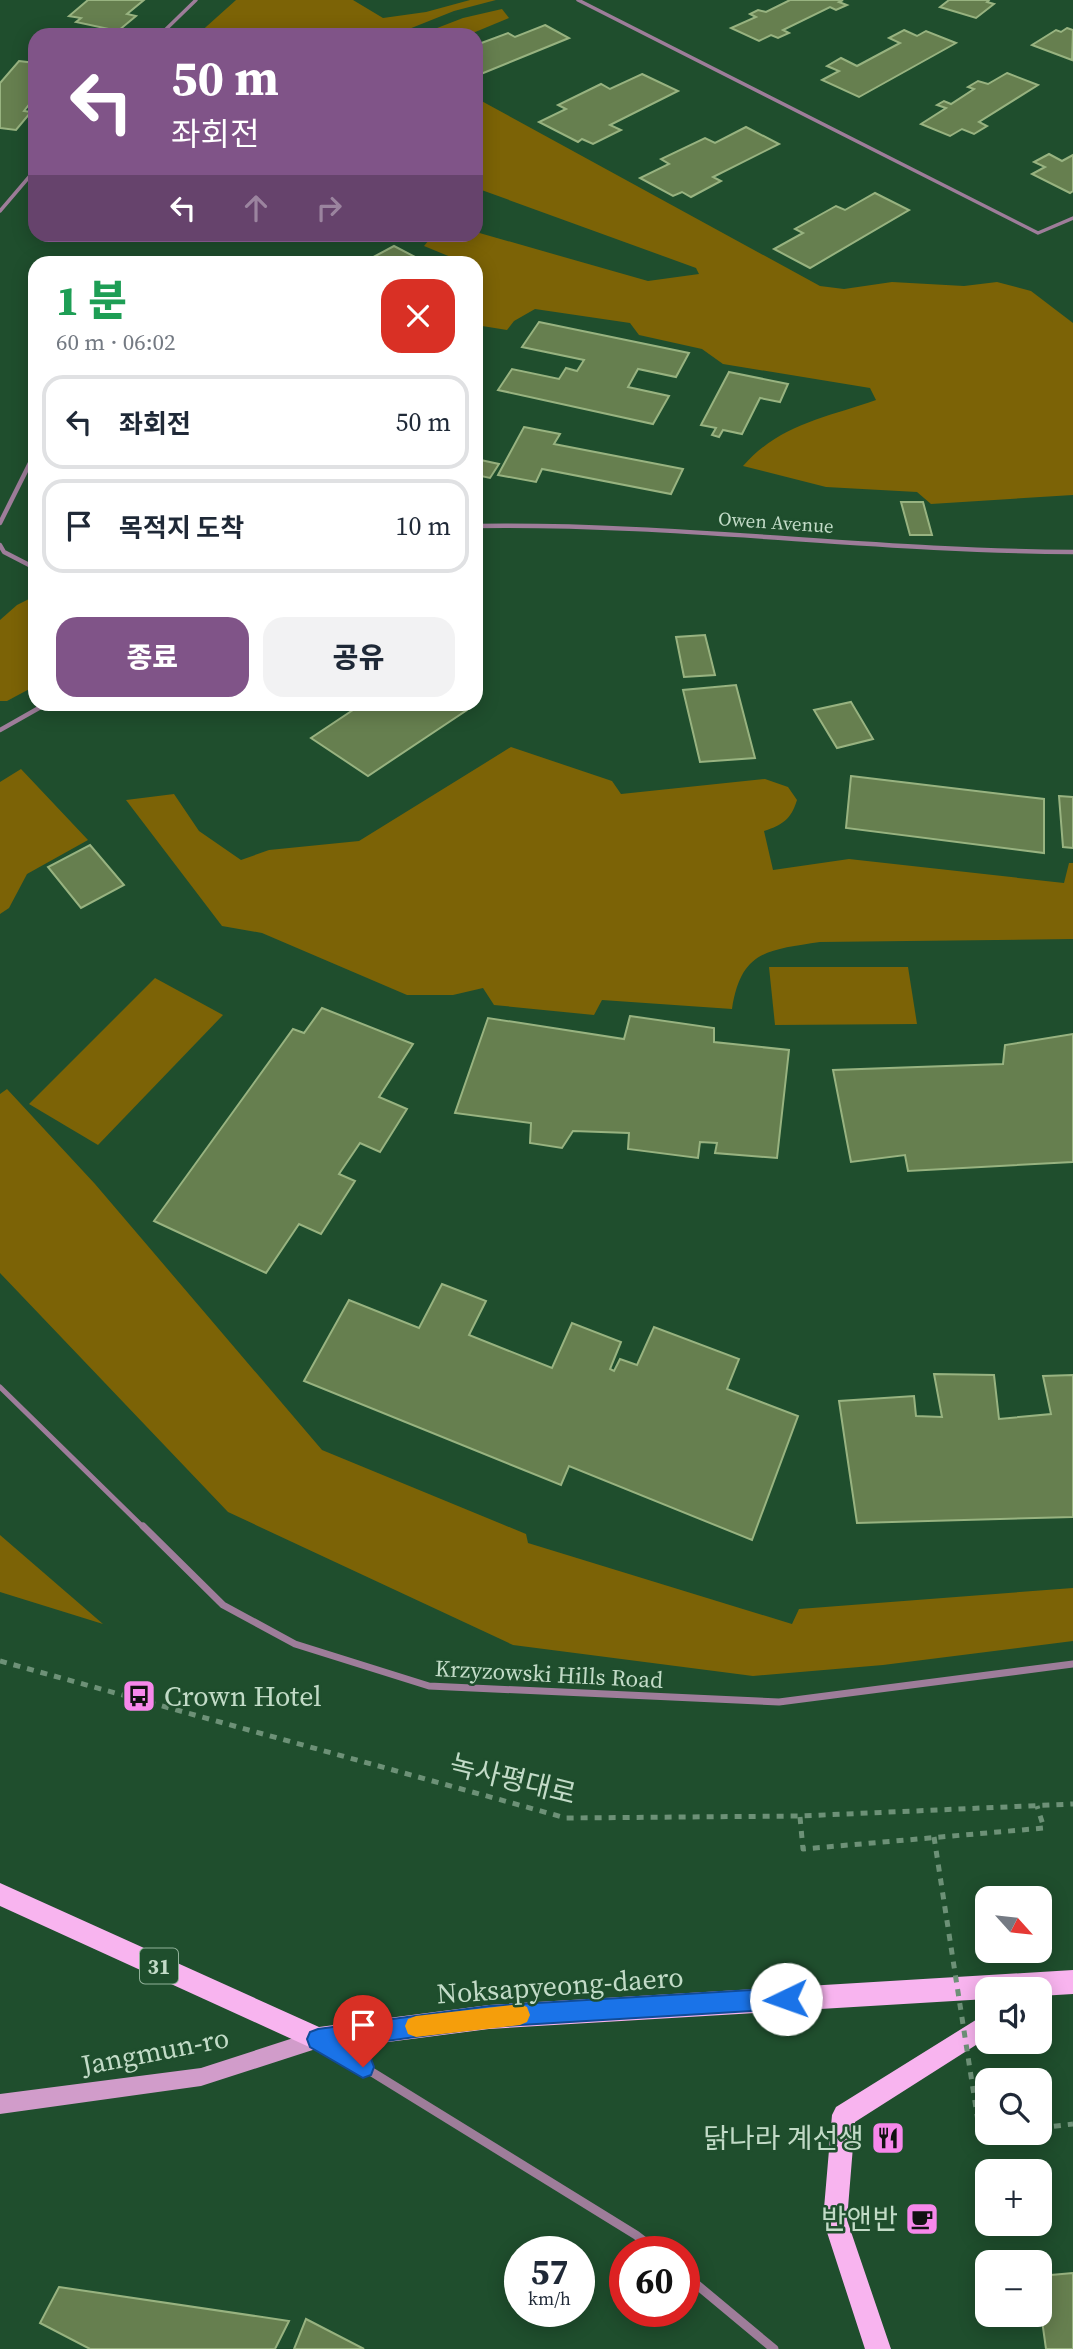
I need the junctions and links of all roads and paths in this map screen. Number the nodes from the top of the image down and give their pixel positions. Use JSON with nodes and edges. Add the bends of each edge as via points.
{"nodes":[{"id":1,"x":196,"y":0,"type":"edge"},
{"id":2,"x":578,"y":0,"type":"edge"},
{"id":3,"x":167,"y":28,"type":"edge"},
{"id":4,"x":28,"y":178,"type":"edge"},
{"id":5,"x":0,"y":211,"type":"edge"},
{"id":6,"x":1073,"y":218,"type":"edge"},
{"id":7,"x":28,"y":467,"type":"edge"},
{"id":8,"x":0,"y":523,"type":"edge"},
{"id":9,"x":483,"y":526,"type":"edge"},
{"id":10,"x":0,"y":545,"type":"edge"},
{"id":11,"x":1073,"y":552,"type":"edge"},
{"id":12,"x":28,"y":564,"type":"edge"},
{"id":13,"x":34,"y":711,"type":"edge"},
{"id":14,"x":0,"y":730,"type":"edge"},
{"id":15,"x":0,"y":1387,"type":"edge"},
{"id":16,"x":0,"y":1661,"type":"edge"},
{"id":17,"x":1073,"y":1664,"type":"edge"},
{"id":18,"x":1073,"y":1804,"type":"edge"},
{"id":19,"x":1037,"y":1806,"type":"junction"},
{"id":20,"x":800,"y":1816,"type":"junction"},
{"id":21,"x":934,"y":1837,"type":"junction"},
{"id":22,"x":0,"y":1894,"type":"edge"},
{"id":23,"x":1056,"y":1985,"type":"edge"},
{"id":24,"x":975,"y":2033,"type":"edge"},
{"id":25,"x":318,"y":2039,"type":"junction"},
{"id":26,"x":975,"y":2102,"type":"edge"},
{"id":27,"x":0,"y":2104,"type":"edge"},
{"id":28,"x":1073,"y":2124,"type":"edge"},
{"id":29,"x":1052,"y":2127,"type":"edge"},
{"id":30,"x":637,"y":2236,"type":"edge"},
{"id":31,"x":700,"y":2287,"type":"edge"},
{"id":32,"x":774,"y":2349,"type":"edge"},
{"id":33,"x":878,"y":2349,"type":"edge"}],
"edges":[{"from":1,"to":3,"type":"lane"},
{"from":2,"to":6,"type":"lane","via":[[1038,233]]},
{"from":4,"to":5,"type":"lane"},
{"from":7,"to":8,"type":"lane"},
{"from":9,"to":11,"type":"lane","name":"Owen Avenue","via":[[605,523],[936,549]]},
{"from":10,"to":12,"type":"lane"},
{"from":13,"to":14,"type":"lane"},
{"from":15,"to":17,"type":"lane","name":"Krzyzowski Hills Road","via":[[223,1605],[295,1644],[429,1686],[779,1702]]},
{"from":16,"to":20,"type":"path","name":"녹사평대로","via":[[566,1818]]},
{"from":18,"to":19,"type":"path","name":"녹사평대로"},
{"from":19,"to":20,"type":"path","name":"녹사평대로"},
{"from":19,"to":21,"type":"path","via":[[1044,1828]]},
{"from":20,"to":21,"type":"path","via":[[803,1849]]},
{"from":21,"to":26,"type":"path","bridge":true},
{"from":22,"to":25,"type":"main road","number":"31"},
{"from":23,"to":25,"type":"main road","name":"Noksapyeong-daero","via":[[489,2017]]},
{"from":24,"to":33,"type":"main road","via":[[844,2115],[835,2220]]},
{"from":25,"to":27,"type":"street","name":"Jangmun-ro","via":[[201,2077]]},
{"from":25,"to":30,"type":"street"},
{"from":28,"to":29,"type":"path"},
{"from":31,"to":32,"type":"street"}]}
